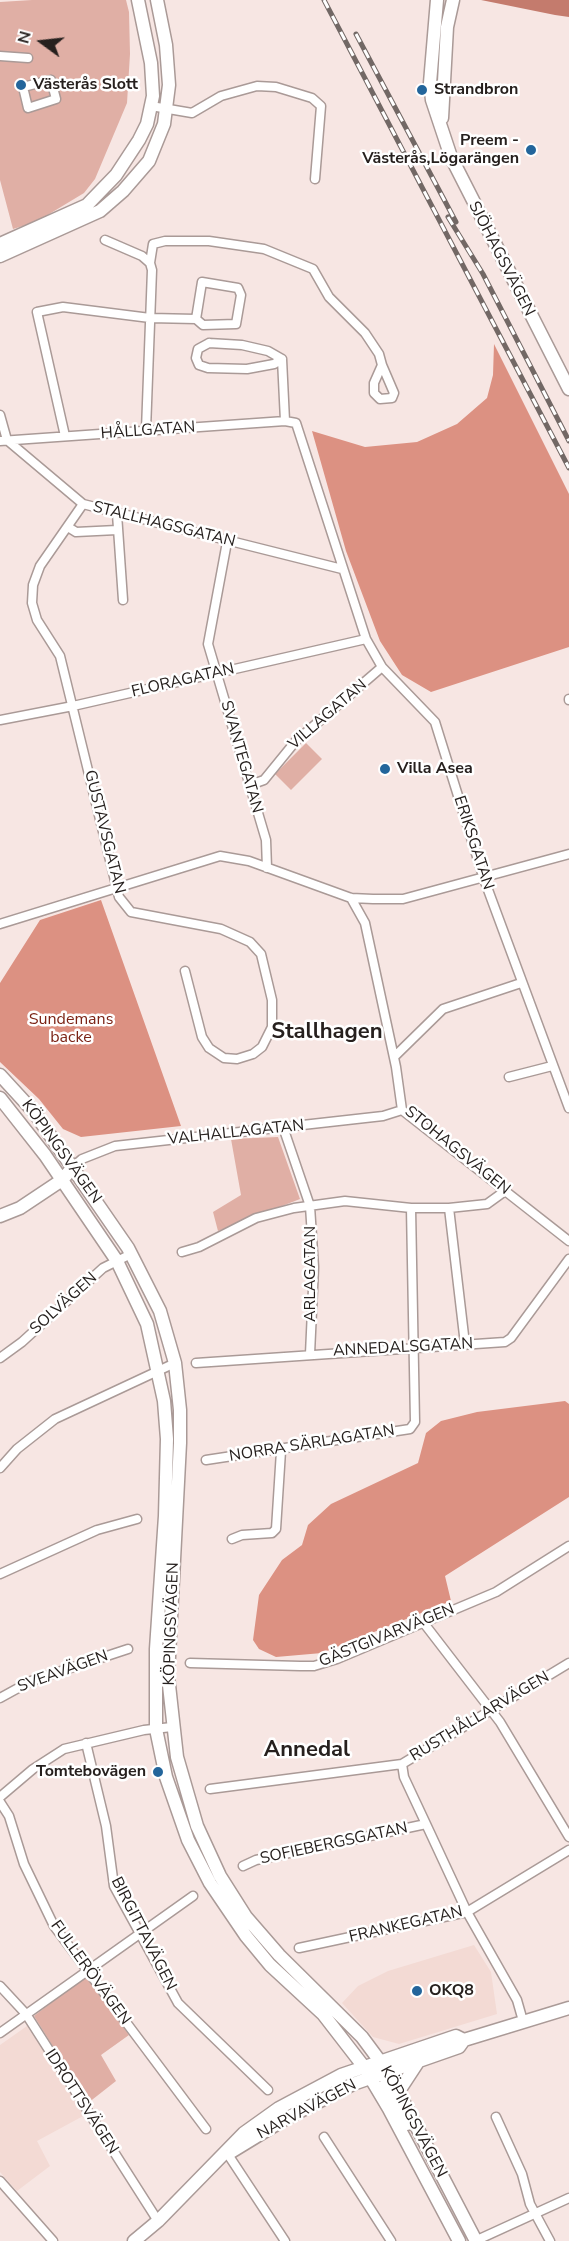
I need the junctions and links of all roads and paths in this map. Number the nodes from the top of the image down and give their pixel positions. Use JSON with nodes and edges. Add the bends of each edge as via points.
{"nodes":[{"id":1,"x":138,"y":0,"type":"edge"},
{"id":2,"x":157,"y":0,"type":"edge"},
{"id":3,"x":437,"y":0,"type":"edge"},
{"id":4,"x":451,"y":0,"type":"edge"},
{"id":5,"x":0,"y":56,"type":"edge"},
{"id":6,"x":28,"y":58,"type":"dead end"},
{"id":7,"x":151,"y":106,"type":"junction"},
{"id":8,"x":166,"y":107,"type":"junction"},
{"id":9,"x":442,"y":125,"type":"junction"},
{"id":10,"x":315,"y":179,"type":"dead end"},
{"id":11,"x":105,"y":240,"type":"dead end"},
{"id":12,"x":0,"y":244,"type":"edge"},
{"id":13,"x":0,"y":256,"type":"edge"},
{"id":14,"x":150,"y":263,"type":"junction"},
{"id":15,"x":150,"y":318,"type":"junction"},
{"id":16,"x":196,"y":319,"type":"junction"},
{"id":17,"x":282,"y":359,"type":"junction"},
{"id":18,"x":382,"y":365,"type":"dead end"},
{"id":19,"x":569,"y":389,"type":"edge"},
{"id":20,"x":0,"y":415,"type":"edge"},
{"id":21,"x":285,"y":421,"type":"junction"},
{"id":22,"x":296,"y":423,"type":"joint"},
{"id":23,"x":147,"y":430,"type":"junction"},
{"id":24,"x":65,"y":436,"type":"junction"},
{"id":25,"x":4,"y":441,"type":"edge"},
{"id":26,"x":83,"y":504,"type":"junction"},
{"id":27,"x":117,"y":514,"type":"junction"},
{"id":28,"x":68,"y":527,"type":"junction"},
{"id":29,"x":117,"y":530,"type":"junction"},
{"id":30,"x":227,"y":542,"type":"junction"},
{"id":31,"x":342,"y":569,"type":"junction"},
{"id":32,"x":123,"y":600,"type":"dead end"},
{"id":33,"x":366,"y":639,"type":"junction"},
{"id":34,"x":382,"y":667,"type":"junction"},
{"id":35,"x":217,"y":673,"type":"junction"},
{"id":36,"x":73,"y":706,"type":"junction"},
{"id":37,"x":0,"y":720,"type":"edge"},
{"id":38,"x":250,"y":785,"type":"junction"},
{"id":39,"x":569,"y":854,"type":"edge"},
{"id":40,"x":267,"y":868,"type":"junction"},
{"id":41,"x":484,"y":879,"type":"junction"},
{"id":42,"x":116,"y":888,"type":"junction"},
{"id":43,"x":351,"y":898,"type":"junction"},
{"id":44,"x":0,"y":924,"type":"edge"},
{"id":45,"x":185,"y":971,"type":"dead end"},
{"id":46,"x":521,"y":983,"type":"junction"},
{"id":47,"x":394,"y":1057,"type":"junction"},
{"id":48,"x":552,"y":1066,"type":"junction"},
{"id":49,"x":0,"y":1075,"type":"edge"},
{"id":50,"x":509,"y":1077,"type":"dead end"},
{"id":51,"x":0,"y":1098,"type":"edge"},
{"id":52,"x":569,"y":1108,"type":"edge"},
{"id":53,"x":402,"y":1110,"type":"junction"},
{"id":54,"x":283,"y":1127,"type":"junction"},
{"id":55,"x":75,"y":1167,"type":"junction"},
{"id":56,"x":62,"y":1180,"type":"junction"},
{"id":57,"x":505,"y":1191,"type":"junction"},
{"id":58,"x":310,"y":1206,"type":"junction"},
{"id":59,"x":411,"y":1208,"type":"junction"},
{"id":60,"x":449,"y":1208,"type":"junction"},
{"id":61,"x":0,"y":1215,"type":"edge"},
{"id":62,"x":569,"y":1241,"type":"edge"},
{"id":63,"x":182,"y":1252,"type":"dead end"},
{"id":64,"x":131,"y":1254,"type":"junction"},
{"id":65,"x":569,"y":1258,"type":"edge"},
{"id":66,"x":117,"y":1261,"type":"junction"},
{"id":67,"x":465,"y":1344,"type":"junction"},
{"id":68,"x":413,"y":1349,"type":"junction"},
{"id":69,"x":310,"y":1354,"type":"junction"},
{"id":70,"x":0,"y":1358,"type":"edge"},
{"id":71,"x":175,"y":1363,"type":"junction"},
{"id":72,"x":196,"y":1363,"type":"dead end"},
{"id":73,"x":158,"y":1370,"type":"junction"},
{"id":74,"x":281,"y":1450,"type":"junction"},
{"id":75,"x":206,"y":1460,"type":"dead end"},
{"id":76,"x":0,"y":1468,"type":"edge"},
{"id":77,"x":138,"y":1519,"type":"dead end"},
{"id":78,"x":232,"y":1539,"type":"dead end"},
{"id":79,"x":569,"y":1545,"type":"edge"},
{"id":80,"x":0,"y":1574,"type":"edge"},
{"id":81,"x":423,"y":1622,"type":"junction"},
{"id":82,"x":128,"y":1649,"type":"dead end"},
{"id":83,"x":190,"y":1663,"type":"dead end"},
{"id":84,"x":569,"y":1663,"type":"edge"},
{"id":85,"x":0,"y":1698,"type":"edge"},
{"id":86,"x":492,"y":1710,"type":"junction"},
{"id":87,"x":172,"y":1727,"type":"junction"},
{"id":88,"x":156,"y":1729,"type":"junction"},
{"id":89,"x":86,"y":1743,"type":"junction"},
{"id":90,"x":402,"y":1764,"type":"junction"},
{"id":91,"x":210,"y":1789,"type":"dead end"},
{"id":92,"x":0,"y":1797,"type":"edge"},
{"id":93,"x":0,"y":1802,"type":"edge"},
{"id":94,"x":426,"y":1824,"type":"junction"},
{"id":95,"x":569,"y":1837,"type":"edge"},
{"id":96,"x":569,"y":1850,"type":"edge"},
{"id":97,"x":243,"y":1866,"type":"dead end"},
{"id":98,"x":193,"y":1896,"type":"dead end"},
{"id":99,"x":467,"y":1912,"type":"junction"},
{"id":100,"x":140,"y":1933,"type":"junction"},
{"id":101,"x":299,"y":1948,"type":"dead end"},
{"id":102,"x":86,"y":1971,"type":"junction"},
{"id":103,"x":0,"y":1986,"type":"edge"},
{"id":104,"x":569,"y":2008,"type":"edge"},
{"id":105,"x":26,"y":2014,"type":"junction"},
{"id":106,"x":523,"y":2021,"type":"junction"},
{"id":107,"x":0,"y":2033,"type":"edge"},
{"id":108,"x":464,"y":2040,"type":"junction"},
{"id":109,"x":419,"y":2061,"type":"junction"},
{"id":110,"x":376,"y":2070,"type":"junction"},
{"id":111,"x":267,"y":2090,"type":"dead end"},
{"id":112,"x":399,"y":2091,"type":"junction"},
{"id":113,"x":337,"y":2092,"type":"junction"},
{"id":114,"x":383,"y":2100,"type":"junction"},
{"id":115,"x":496,"y":2117,"type":"dead end"},
{"id":116,"x":206,"y":2129,"type":"dead end"},
{"id":117,"x":324,"y":2137,"type":"dead end"},
{"id":118,"x":423,"y":2138,"type":"junction"},
{"id":119,"x":227,"y":2153,"type":"junction"},
{"id":120,"x":0,"y":2181,"type":"edge"},
{"id":121,"x":569,"y":2198,"type":"edge"},
{"id":122,"x":537,"y":2212,"type":"junction"},
{"id":123,"x":158,"y":2221,"type":"junction"},
{"id":124,"x":53,"y":2241,"type":"edge"},
{"id":125,"x":134,"y":2241,"type":"edge"},
{"id":126,"x":285,"y":2241,"type":"edge"},
{"id":127,"x":391,"y":2241,"type":"edge"},
{"id":128,"x":459,"y":2241,"type":"edge"},
{"id":129,"x":475,"y":2241,"type":"edge"},
{"id":130,"x":550,"y":2241,"type":"edge"}],
"edges":[{"from":1,"to":7,"type":"main road","via":[[151,63]]},
{"from":2,"to":8,"type":"main road","via":[[166,45]]},
{"from":3,"to":9,"type":"main road","via":[[430,83]]},
{"from":4,"to":9,"type":"main road"},
{"from":5,"to":6,"type":"street"},
{"from":7,"to":8,"type":"street"},
{"from":7,"to":12,"type":"main road","via":[[147,124],[128,160],[87,205]]},
{"from":8,"to":10,"type":"street","via":[[192,113],[221,96],[257,86],[276,87],[318,101],[322,115]]},
{"from":8,"to":13,"type":"main road","via":[[164,124],[148,161],[123,191],[82,221]]},
{"from":9,"to":19,"type":"main road","name":"SJÖHAGSVÄGEN","via":[[451,157],[475,208]]},
{"from":11,"to":14,"type":"street"},
{"from":14,"to":15,"type":"street"},
{"from":14,"to":18,"type":"street","via":[[153,244],[209,241],[264,249],[313,269],[335,304],[365,333]]},
{"from":15,"to":16,"type":"street"},
{"from":15,"to":23,"type":"street"},
{"from":15,"to":24,"type":"street","via":[[63,307],[37,312]]},
{"from":16,"to":16,"type":"street","via":[[202,282],[238,288],[241,295],[236,324],[203,325]]},
{"from":17,"to":17,"type":"street","via":[[274,364],[236,370],[208,368],[199,365],[196,357],[201,346],[221,343],[268,351]]},
{"from":17,"to":21,"type":"street"},
{"from":20,"to":25,"type":"street"},
{"from":21,"to":22,"type":"street","name":"HÅLLGATAN"},
{"from":21,"to":23,"type":"street","name":"HÅLLGATAN"},
{"from":22,"to":31,"type":"street","name":"ERIKSGATAN"},
{"from":23,"to":24,"type":"street","name":"HÅLLGATAN"},
{"from":24,"to":25,"type":"street","name":"HÅLLGATAN"},
{"from":25,"to":26,"type":"street","name":"STALLHAGSGATAN"},
{"from":26,"to":27,"type":"street","name":"STALLHAGSGATAN"},
{"from":26,"to":28,"type":"street","name":"GUSTAVSGATAN"},
{"from":27,"to":29,"type":"street"},
{"from":27,"to":30,"type":"street","name":"STALLHAGSGATAN"},
{"from":28,"to":29,"type":"street","via":[[76,532]]},
{"from":28,"to":36,"type":"street","name":"GUSTAVSGATAN","via":[[40,566],[32,603],[37,620],[60,656]]},
{"from":29,"to":32,"type":"street"},
{"from":30,"to":31,"type":"street","name":"STALLHAGSGATAN"},
{"from":30,"to":35,"type":"street","name":"SVANTEGATAN","via":[[208,645]]},
{"from":31,"to":33,"type":"street","name":"ERIKSGATAN"},
{"from":33,"to":34,"type":"street","name":"ERIKSGATAN"},
{"from":33,"to":35,"type":"street","name":"FLORAGATAN"},
{"from":34,"to":38,"type":"street","name":"VILLAGATAN","via":[[295,742],[264,780]]},
{"from":34,"to":41,"type":"street","name":"ERIKSGATAN","via":[[435,722]]},
{"from":35,"to":36,"type":"street","name":"FLORAGATAN"},
{"from":35,"to":38,"type":"street","name":"SVANTEGATAN"},
{"from":36,"to":37,"type":"street","name":"FLORAGATAN"},
{"from":36,"to":42,"type":"street","name":"GUSTAVSGATAN"},
{"from":38,"to":40,"type":"street","name":"SVANTEGATAN","via":[[266,840]]},
{"from":39,"to":41,"type":"street"},
{"from":40,"to":42,"type":"street","via":[[238,857],[220,856]]},
{"from":40,"to":43,"type":"street"},
{"from":41,"to":43,"type":"street","via":[[403,899]]},
{"from":41,"to":46,"type":"street","name":"ERIKSGATAN"},
{"from":42,"to":44,"type":"street"},
{"from":42,"to":45,"type":"street","name":"GUSTAVSGATAN","via":[[131,912],[221,929],[250,942],[261,954],[272,1000],[272,1027],[262,1047],[237,1059],[224,1058],[209,1048],[202,1037]]},
{"from":43,"to":47,"type":"street","name":"STOHAGSVÄGEN","via":[[365,923]]},
{"from":46,"to":47,"type":"street","via":[[443,1009]]},
{"from":46,"to":48,"type":"street","name":"ERIKSGATAN"},
{"from":47,"to":53,"type":"street","name":"STOHAGSVÄGEN"},
{"from":48,"to":50,"type":"street"},
{"from":48,"to":52,"type":"street","name":"ERIKSGATAN"},
{"from":49,"to":55,"type":"main road","name":"KÖPINGSVÄGEN"},
{"from":51,"to":56,"type":"main road","name":"KÖPINGSVÄGEN"},
{"from":53,"to":54,"type":"street","name":"VALHALLAGATAN","via":[[383,1116]]},
{"from":53,"to":57,"type":"street","name":"STOHAGSVÄGEN"},
{"from":54,"to":55,"type":"street","name":"VALHALLAGATAN","via":[[115,1146]]},
{"from":54,"to":58,"type":"street","name":"ARLAGATAN"},
{"from":55,"to":56,"type":"main road"},
{"from":55,"to":64,"type":"main road","name":"KÖPINGSVÄGEN"},
{"from":56,"to":61,"type":"main road","via":[[20,1208]]},
{"from":56,"to":66,"type":"main road","name":"KÖPINGSVÄGEN"},
{"from":57,"to":60,"type":"street","via":[[487,1204]]},
{"from":57,"to":62,"type":"street","name":"STOHAGSVÄGEN"},
{"from":58,"to":59,"type":"street","via":[[345,1201]]},
{"from":58,"to":63,"type":"street","via":[[256,1218]]},
{"from":58,"to":69,"type":"street","name":"ARLAGATAN","via":[[314,1267]]},
{"from":59,"to":60,"type":"street"},
{"from":59,"to":68,"type":"street","name":"NORRA SÄRLAGATAN"},
{"from":60,"to":67,"type":"street"},
{"from":64,"to":66,"type":"street","name":"SOLVÄGEN"},
{"from":64,"to":71,"type":"main road","name":"KÖPINGSVÄGEN","via":[[160,1311]]},
{"from":65,"to":67,"type":"street","name":"ANNEDALSGATAN","via":[[511,1338],[498,1343]]},
{"from":66,"to":70,"type":"street","name":"SOLVÄGEN","via":[[103,1268]]},
{"from":66,"to":73,"type":"main road","name":"KÖPINGSVÄGEN","via":[[147,1324]]},
{"from":67,"to":68,"type":"street","name":"ANNEDALSGATAN"},
{"from":68,"to":69,"type":"street","name":"ANNEDALSGATAN"},
{"from":68,"to":74,"type":"street","name":"NORRA SÄRLAGATAN","via":[[415,1422],[410,1429]]},
{"from":69,"to":72,"type":"street","name":"ANNEDALSGATAN"},
{"from":71,"to":73,"type":"street"},
{"from":71,"to":87,"type":"main road","name":"KÖPINGSVÄGEN","via":[[180,1443],[168,1658]]},
{"from":73,"to":76,"type":"street","via":[[55,1419]]},
{"from":73,"to":88,"type":"main road","name":"KÖPINGSVÄGEN","via":[[168,1468],[156,1649]]},
{"from":74,"to":75,"type":"street","name":"NORRA SÄRLAGATAN"},
{"from":74,"to":78,"type":"street","via":[[276,1529],[272,1533]]},
{"from":77,"to":80,"type":"street","via":[[97,1530]]},
{"from":79,"to":81,"type":"street","name":"GÄSTGIVARVÄGEN","via":[[496,1592]]},
{"from":81,"to":83,"type":"street","name":"GÄSTGIVARVÄGEN","via":[[314,1665]]},
{"from":81,"to":86,"type":"street"},
{"from":82,"to":85,"type":"street","name":"SVEAVÄGEN","via":[[31,1680]]},
{"from":84,"to":86,"type":"street","name":"RUSTHÅLLARVÄGEN"},
{"from":86,"to":90,"type":"street","name":"RUSTHÅLLARVÄGEN"},
{"from":86,"to":95,"type":"street"},
{"from":87,"to":88,"type":"street"},
{"from":87,"to":110,"type":"main road","name":"KÖPINGSVÄGEN","via":[[189,1801],[220,1876],[272,1948],[362,2037]]},
{"from":88,"to":89,"type":"street"},
{"from":88,"to":110,"type":"main road","name":"KÖPINGSVÄGEN","via":[[177,1812],[228,1912],[270,1965],[323,2014],[334,2019]]},
{"from":89,"to":92,"type":"street","via":[[53,1754]]},
{"from":89,"to":100,"type":"street","name":"BIRGITTAVÄGEN","via":[[106,1826],[111,1875]]},
{"from":90,"to":91,"type":"street","name":"RUSTHÅLLARVÄGEN"},
{"from":90,"to":94,"type":"street"},
{"from":93,"to":102,"type":"street","name":"FULLERÖVÄGEN","via":[[54,1926]]},
{"from":94,"to":97,"type":"street","name":"SOFIEBERGSGATAN"},
{"from":94,"to":99,"type":"street"},
{"from":96,"to":99,"type":"street","name":"FRANKEGATAN"},
{"from":98,"to":100,"type":"street"},
{"from":99,"to":101,"type":"street","name":"FRANKEGATAN"},
{"from":99,"to":106,"type":"street","via":[[517,2000]]},
{"from":100,"to":102,"type":"street"},
{"from":100,"to":111,"type":"street","name":"BIRGITTAVÄGEN","via":[[178,2003]]},
{"from":102,"to":105,"type":"street"},
{"from":102,"to":116,"type":"street","name":"FULLERÖVÄGEN"},
{"from":103,"to":105,"type":"street","name":"IDROTTSVÄGEN"},
{"from":104,"to":106,"type":"main road"},
{"from":105,"to":107,"type":"street"},
{"from":105,"to":123,"type":"street","name":"IDROTTSVÄGEN"},
{"from":106,"to":108,"type":"main road"},
{"from":108,"to":109,"type":"main road","via":[[459,2047]]},
{"from":108,"to":110,"type":"main road","via":[[456,2036]]},
{"from":109,"to":110,"type":"main road"},
{"from":109,"to":112,"type":"main road"},
{"from":110,"to":112,"type":"main road","name":"KÖPINGSVÄGEN"},
{"from":110,"to":113,"type":"main road","name":"NARVAVÄGEN"},
{"from":110,"to":114,"type":"main road","name":"KÖPINGSVÄGEN"},
{"from":110,"to":118,"type":"main road","via":[[409,2128]]},
{"from":110,"to":119,"type":"main road","name":"NARVAVÄGEN","via":[[342,2075],[279,2108],[244,2133]]},
{"from":112,"to":118,"type":"main road","name":"KÖPINGSVÄGEN"},
{"from":113,"to":114,"type":"main road","via":[[364,2089]]},
{"from":113,"to":119,"type":"main road","name":"NARVAVÄGEN"},
{"from":114,"to":128,"type":"main road","name":"KÖPINGSVÄGEN"},
{"from":115,"to":122,"type":"street","via":[[522,2174],[530,2204]]},
{"from":117,"to":127,"type":"street"},
{"from":118,"to":129,"type":"main road","name":"KÖPINGSVÄGEN"},
{"from":119,"to":123,"type":"main road","name":"NARVAVÄGEN"},
{"from":119,"to":126,"type":"street"},
{"from":120,"to":124,"type":"street"},
{"from":121,"to":122,"type":"street"},
{"from":122,"to":129,"type":"street"},
{"from":122,"to":130,"type":"street"},
{"from":123,"to":125,"type":"main road","name":"NARVAVÄGEN"}]}
